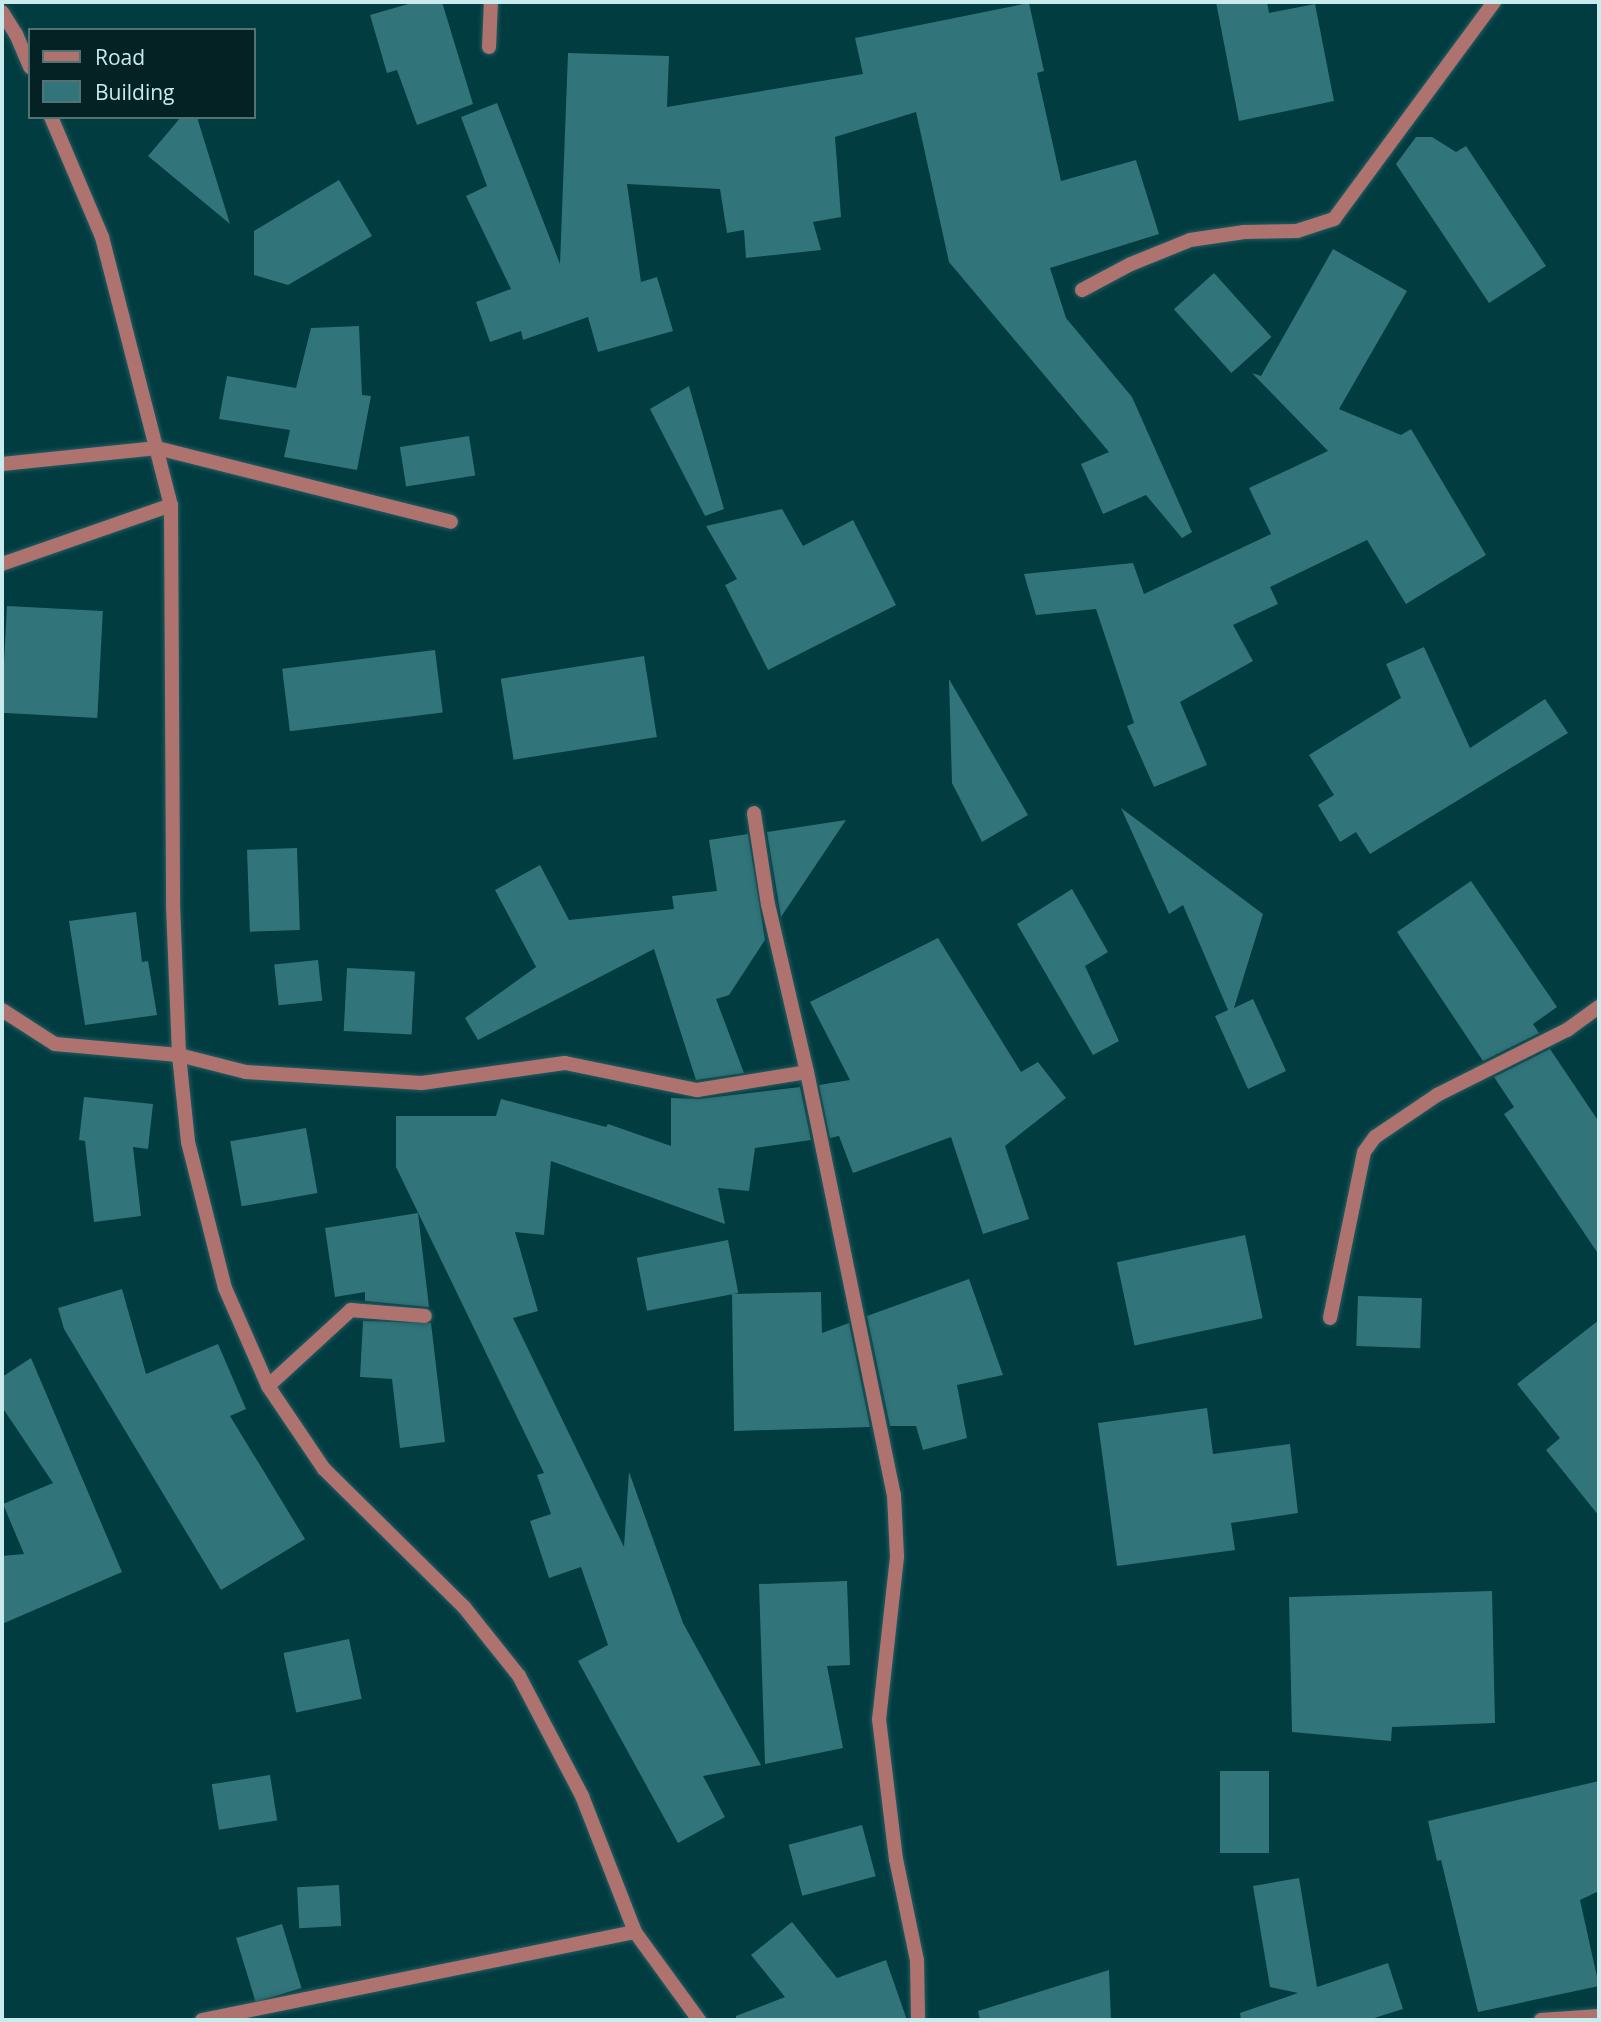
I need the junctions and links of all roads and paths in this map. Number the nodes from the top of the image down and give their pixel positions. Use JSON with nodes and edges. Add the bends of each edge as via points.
{"nodes":[{"id":1,"x":491,"y":2,"type":"edge"},
{"id":2,"x":1494,"y":2,"type":"edge"},
{"id":3,"x":2,"y":12,"type":"edge"},
{"id":4,"x":489,"y":47,"type":"dead end"},
{"id":5,"x":28,"y":62,"type":"edge"},
{"id":6,"x":52,"y":119,"type":"edge"},
{"id":7,"x":1082,"y":290,"type":"dead end"},
{"id":8,"x":157,"y":448,"type":"junction"},
{"id":9,"x":2,"y":464,"type":"edge"},
{"id":10,"x":171,"y":505,"type":"junction"},
{"id":11,"x":451,"y":522,"type":"dead end"},
{"id":12,"x":2,"y":564,"type":"edge"},
{"id":13,"x":754,"y":813,"type":"dead end"},
{"id":14,"x":1599,"y":1007,"type":"edge"},
{"id":15,"x":2,"y":1010,"type":"edge"},
{"id":16,"x":179,"y":1055,"type":"junction"},
{"id":17,"x":807,"y":1072,"type":"junction"},
{"id":18,"x":425,"y":1316,"type":"dead end"},
{"id":19,"x":1330,"y":1318,"type":"dead end"},
{"id":20,"x":268,"y":1386,"type":"junction"},
{"id":21,"x":635,"y":1932,"type":"junction"},
{"id":22,"x":1599,"y":2016,"type":"edge"},
{"id":23,"x":202,"y":2020,"type":"edge"},
{"id":24,"x":699,"y":2020,"type":"edge"},
{"id":25,"x":918,"y":2020,"type":"edge"},
{"id":26,"x":1541,"y":2020,"type":"edge"}],
"edges":[{"from":1,"to":4,"type":"street"},
{"from":2,"to":7,"type":"street","via":[[1334,219],[1297,231],[1190,240]]},
{"from":3,"to":5,"type":"street"},
{"from":6,"to":8,"type":"street","via":[[102,237]]},
{"from":8,"to":9,"type":"street"},
{"from":8,"to":10,"type":"street"},
{"from":8,"to":11,"type":"street"},
{"from":10,"to":12,"type":"street"},
{"from":10,"to":16,"type":"street","via":[[173,905]]},
{"from":13,"to":17,"type":"street","via":[[768,905]]},
{"from":14,"to":19,"type":"street","via":[[1566,1030],[1437,1095],[1375,1137],[1364,1152]]},
{"from":15,"to":16,"type":"street","via":[[55,1044]]},
{"from":16,"to":17,"type":"street","via":[[246,1072],[422,1083],[565,1063],[697,1090]]},
{"from":16,"to":20,"type":"street","via":[[188,1142],[225,1288]]},
{"from":17,"to":25,"type":"street","via":[[894,1495],[897,1557],[879,1719],[896,1859],[917,1960]]},
{"from":18,"to":20,"type":"street","via":[[351,1310]]},
{"from":20,"to":21,"type":"street","via":[[324,1469],[464,1607],[519,1676],[582,1796]]},
{"from":21,"to":23,"type":"street"},
{"from":21,"to":24,"type":"street"},
{"from":22,"to":26,"type":"street"}]}
